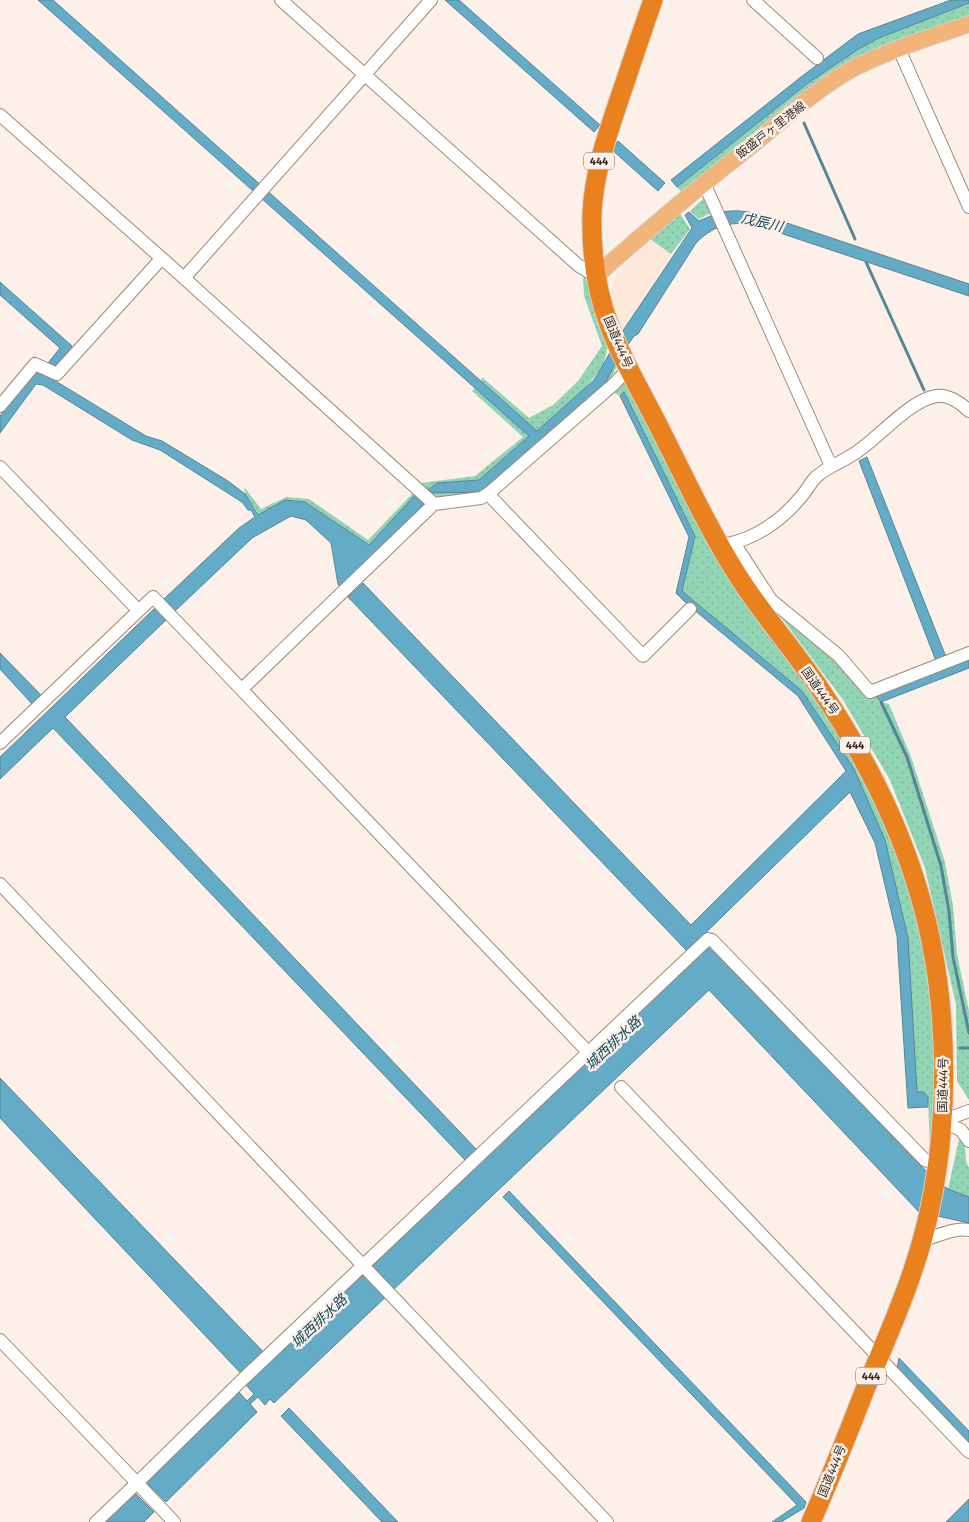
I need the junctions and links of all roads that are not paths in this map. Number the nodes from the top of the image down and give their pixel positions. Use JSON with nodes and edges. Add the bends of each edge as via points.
{"nodes":[{"id":1,"x":281,"y":0,"type":"edge"},
{"id":2,"x":431,"y":0,"type":"edge"},
{"id":3,"x":653,"y":0,"type":"edge"},
{"id":4,"x":753,"y":0,"type":"edge"},
{"id":5,"x":969,"y":24,"type":"edge"},
{"id":6,"x":899,"y":49,"type":"junction"},
{"id":7,"x":817,"y":58,"type":"dead end"},
{"id":8,"x":365,"y":74,"type":"junction"},
{"id":9,"x":0,"y":116,"type":"edge"},
{"id":10,"x":704,"y":183,"type":"junction"},
{"id":11,"x":969,"y":207,"type":"edge"},
{"id":12,"x":161,"y":259,"type":"junction"},
{"id":13,"x":596,"y":276,"type":"junction"},
{"id":14,"x":184,"y":278,"type":"junction"},
{"id":15,"x":629,"y":368,"type":"junction"},
{"id":16,"x":0,"y":406,"type":"edge"},
{"id":17,"x":969,"y":411,"type":"edge"},
{"id":18,"x":831,"y":466,"type":"junction"},
{"id":19,"x":0,"y":467,"type":"edge"},
{"id":20,"x":488,"y":494,"type":"junction"},
{"id":21,"x":434,"y":504,"type":"junction"},
{"id":22,"x":727,"y":544,"type":"junction"},
{"id":23,"x":138,"y":610,"type":"junction"},
{"id":24,"x":690,"y":610,"type":"dead end"},
{"id":25,"x":969,"y":653,"type":"edge"},
{"id":26,"x":242,"y":689,"type":"junction"},
{"id":27,"x":0,"y":743,"type":"edge"},
{"id":28,"x":0,"y":884,"type":"edge"},
{"id":29,"x":588,"y":1052,"type":"junction"},
{"id":30,"x":621,"y":1086,"type":"dead end"},
{"id":31,"x":969,"y":1111,"type":"edge"},
{"id":32,"x":942,"y":1121,"type":"junction"},
{"id":33,"x":969,"y":1141,"type":"edge"},
{"id":34,"x":936,"y":1167,"type":"junction"},
{"id":35,"x":969,"y":1230,"type":"edge"},
{"id":36,"x":923,"y":1234,"type":"junction"},
{"id":37,"x":365,"y":1267,"type":"junction"},
{"id":38,"x":0,"y":1340,"type":"edge"},
{"id":39,"x":879,"y":1357,"type":"junction"},
{"id":40,"x":969,"y":1452,"type":"edge"},
{"id":41,"x":137,"y":1483,"type":"junction"},
{"id":42,"x":96,"y":1522,"type":"edge"},
{"id":43,"x":174,"y":1522,"type":"edge"},
{"id":44,"x":607,"y":1522,"type":"edge"},
{"id":45,"x":811,"y":1522,"type":"edge"}],
"edges":[{"from":1,"to":8,"type":"street"},
{"from":2,"to":8,"type":"street"},
{"from":3,"to":13,"type":"highway","name":"国道444号","number":"444","via":[[602,149],[596,178],[592,243]]},
{"from":4,"to":7,"type":"street"},
{"from":5,"to":6,"type":"main road","name":"飯盛戸ヶ里港線"},
{"from":6,"to":10,"type":"main road","name":"飯盛戸ヶ里港線","via":[[856,68],[832,83]]},
{"from":6,"to":11,"type":"street"},
{"from":8,"to":13,"type":"street","via":[[579,266]]},
{"from":8,"to":14,"type":"street"},
{"from":9,"to":12,"type":"street"},
{"from":10,"to":13,"type":"main road","name":"飯盛戸ヶ里港線"},
{"from":10,"to":18,"type":"street"},
{"from":12,"to":14,"type":"street"},
{"from":12,"to":16,"type":"street","via":[[57,374],[35,364]]},
{"from":13,"to":15,"type":"highway","name":"国道444号","number":"444","via":[[610,328]]},
{"from":14,"to":21,"type":"street"},
{"from":15,"to":20,"type":"street"},
{"from":15,"to":22,"type":"highway","name":"国道444号","number":"444"},
{"from":17,"to":18,"type":"street","via":[[950,398],[936,396],[921,402],[853,455]]},
{"from":18,"to":22,"type":"street","via":[[766,529]]},
{"from":19,"to":23,"type":"street"},
{"from":20,"to":21,"type":"street","via":[[481,498]]},
{"from":20,"to":24,"type":"street","via":[[643,656]]},
{"from":21,"to":26,"type":"street"},
{"from":22,"to":25,"type":"street","via":[[772,600],[838,656],[870,692]]},
{"from":22,"to":32,"type":"highway","name":"国道444号","number":"444","via":[[749,593],[818,685],[850,735],[884,798],[914,873],[930,938],[940,1000],[944,1088]]},
{"from":23,"to":26,"type":"street","via":[[153,597]]},
{"from":23,"to":27,"type":"street"},
{"from":26,"to":29,"type":"street"},
{"from":28,"to":37,"type":"street"},
{"from":29,"to":34,"type":"street","via":[[708,939],[712,940],[925,1160]]},
{"from":29,"to":37,"type":"street"},
{"from":30,"to":39,"type":"street"},
{"from":31,"to":32,"type":"street"},
{"from":32,"to":33,"type":"street","via":[[960,1130]]},
{"from":32,"to":34,"type":"highway","name":"国道444号","number":"444"},
{"from":34,"to":36,"type":"highway","name":"国道444号","number":"444"},
{"from":35,"to":36,"type":"street","via":[[959,1229],[939,1237]]},
{"from":36,"to":39,"type":"highway","name":"国道444号","number":"444"},
{"from":37,"to":41,"type":"street","via":[[242,1380]]},
{"from":37,"to":44,"type":"street"},
{"from":38,"to":41,"type":"street"},
{"from":39,"to":40,"type":"street"},
{"from":39,"to":45,"type":"highway","name":"国道444号","number":"444"},
{"from":41,"to":42,"type":"street"},
{"from":41,"to":43,"type":"street"}]}
